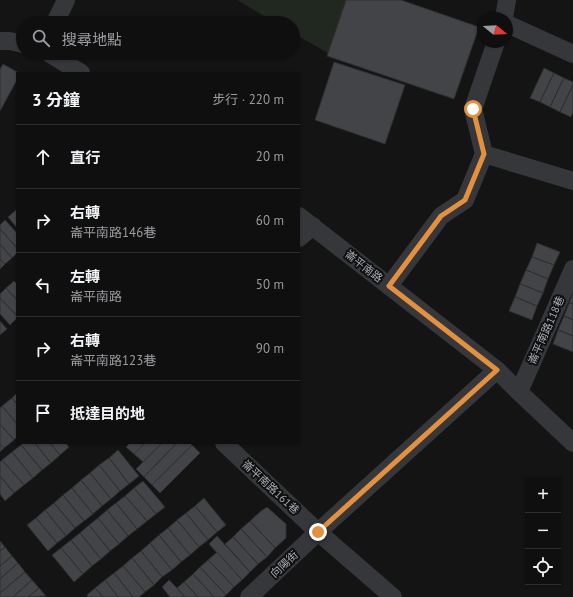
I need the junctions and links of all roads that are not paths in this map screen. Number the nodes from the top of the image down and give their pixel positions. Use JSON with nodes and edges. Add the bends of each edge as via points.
{"nodes":[{"id":1,"x":66,"y":0,"type":"edge"},
{"id":2,"x":507,"y":0,"type":"edge"},
{"id":3,"x":505,"y":12,"type":"edge"},
{"id":4,"x":58,"y":16,"type":"edge"},
{"id":5,"x":513,"y":27,"type":"edge"},
{"id":6,"x":0,"y":41,"type":"edge"},
{"id":7,"x":16,"y":42,"type":"edge"},
{"id":8,"x":494,"y":48,"type":"edge"},
{"id":9,"x":573,"y":54,"type":"edge"},
{"id":10,"x":60,"y":60,"type":"edge"},
{"id":11,"x":79,"y":72,"type":"edge"},
{"id":12,"x":484,"y":154,"type":"junction"},
{"id":13,"x":573,"y":181,"type":"edge"},
{"id":14,"x":306,"y":221,"type":"edge"},
{"id":15,"x":300,"y":236,"type":"edge"},
{"id":16,"x":573,"y":268,"type":"edge"},
{"id":17,"x":389,"y":286,"type":"junction"},
{"id":18,"x":497,"y":370,"type":"junction"},
{"id":19,"x":519,"y":392,"type":"junction"},
{"id":20,"x":225,"y":444,"type":"edge"},
{"id":21,"x":573,"y":444,"type":"edge"},
{"id":22,"x":318,"y":532,"type":"junction"},
{"id":23,"x":249,"y":597,"type":"edge"},
{"id":24,"x":393,"y":597,"type":"edge"}],
"edges":[{"from":1,"to":4,"type":"street"},
{"from":2,"to":3,"type":"street"},
{"from":5,"to":9,"type":"street"},
{"from":6,"to":7,"type":"street"},
{"from":8,"to":12,"type":"street","via":[[473,109]]},
{"from":10,"to":11,"type":"street"},
{"from":12,"to":13,"type":"street"},
{"from":12,"to":17,"type":"street","via":[[465,200],[441,216]]},
{"from":14,"to":15,"type":"street"},
{"from":14,"to":17,"type":"street","name":"崙平南路"},
{"from":16,"to":19,"type":"street","name":"崙平南路118巷"},
{"from":17,"to":18,"type":"street","name":"崙平南路"},
{"from":18,"to":19,"type":"street","name":"崙平南路"},
{"from":18,"to":22,"type":"street","name":"向陽街"},
{"from":19,"to":21,"type":"street","name":"崙平南路"},
{"from":20,"to":22,"type":"street","name":"崙平南路161巷"},
{"from":22,"to":23,"type":"street","name":"向陽街"},
{"from":22,"to":24,"type":"street","name":"崙平南路161巷"}]}
